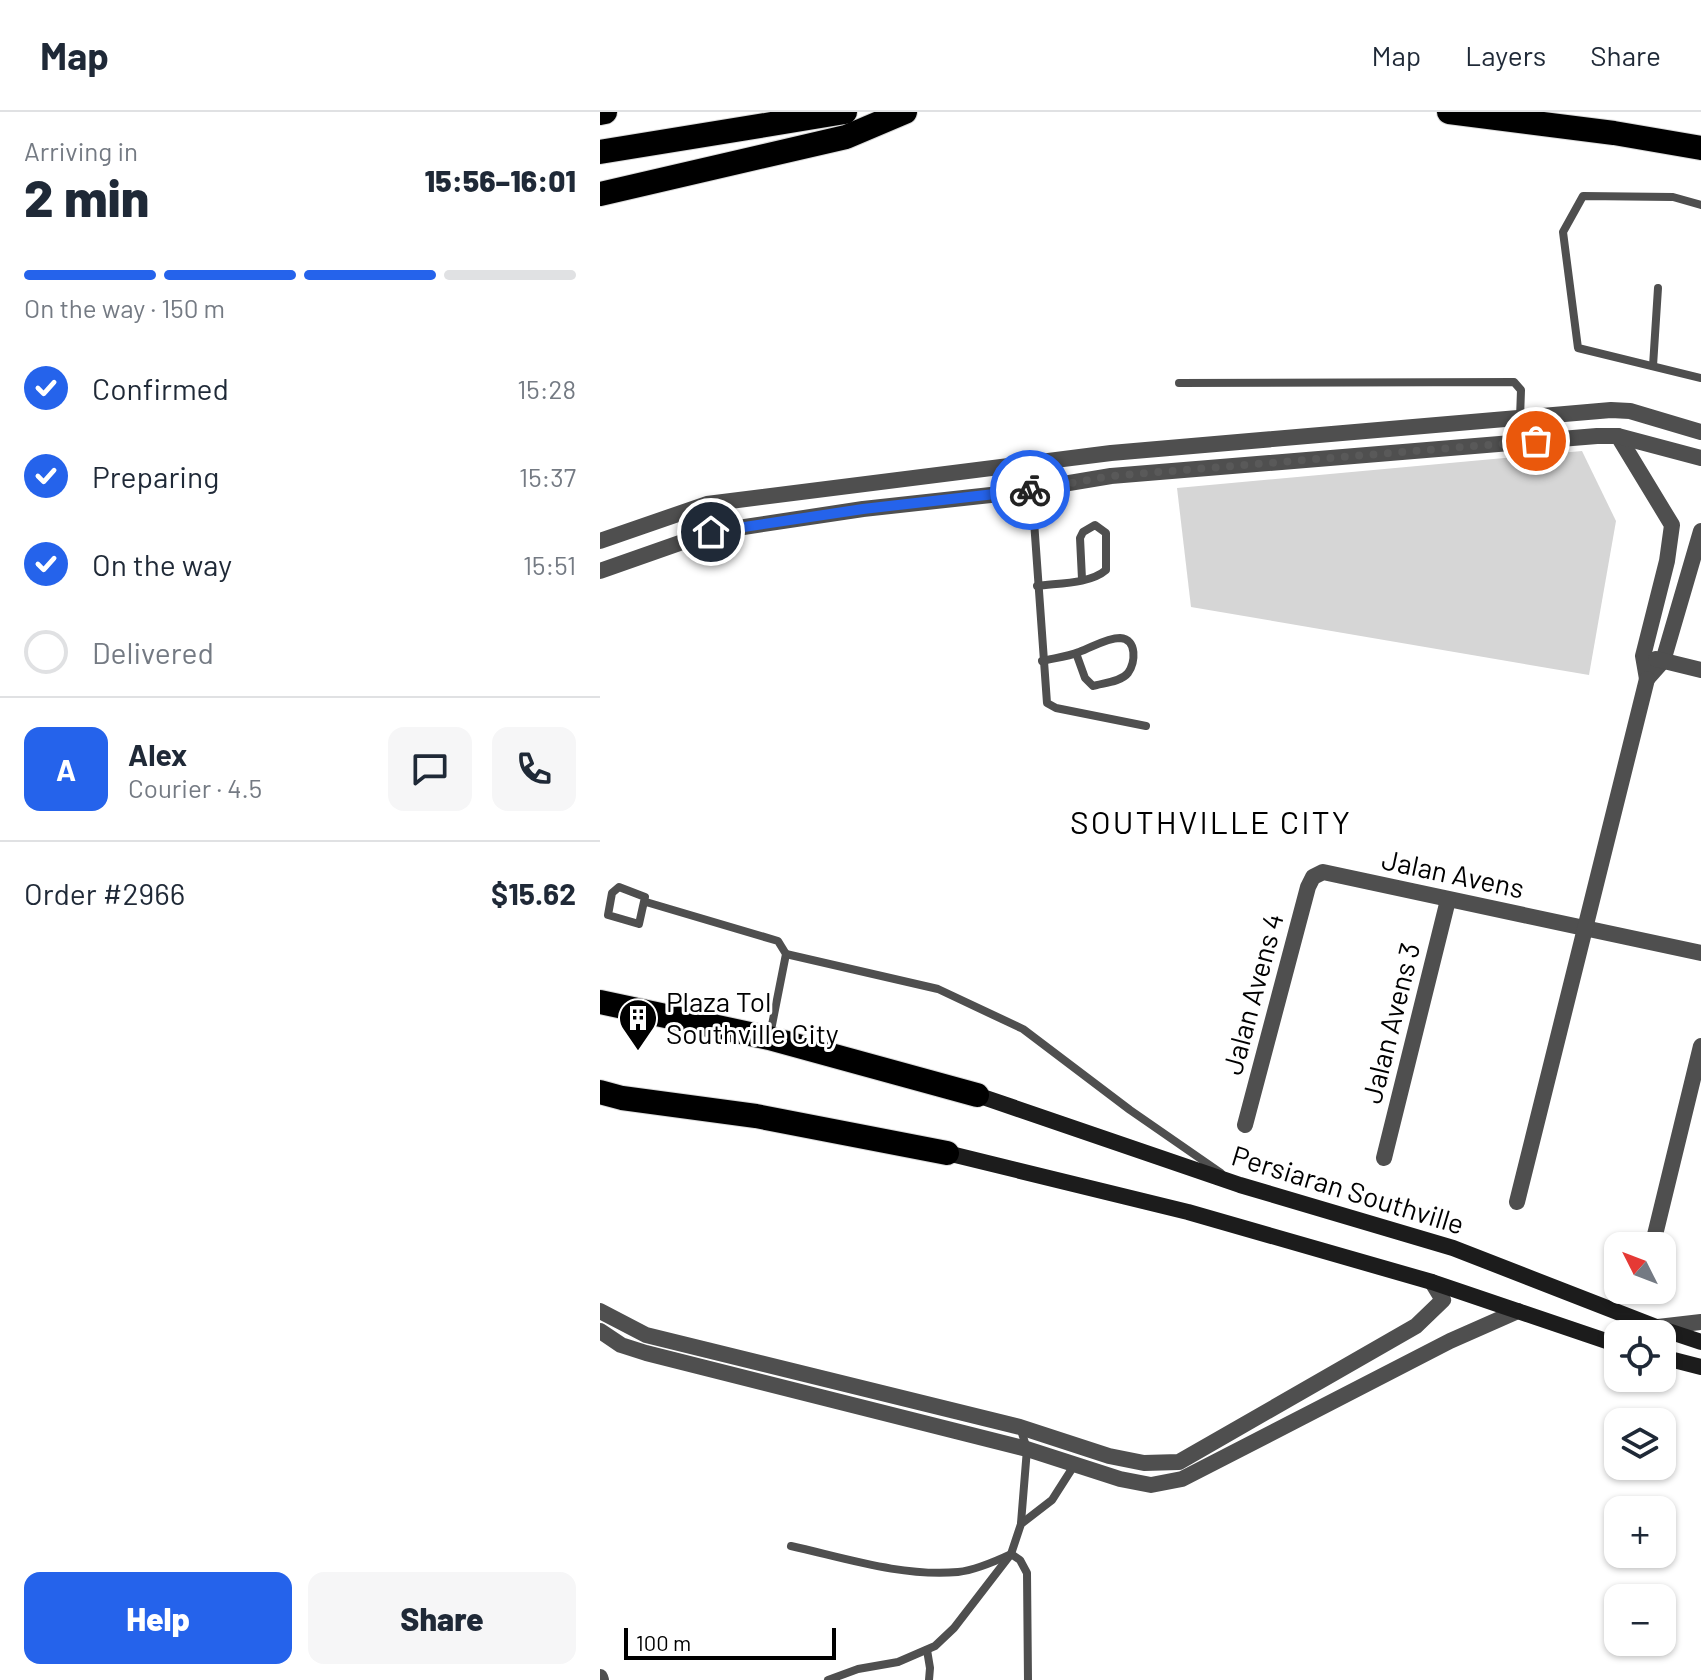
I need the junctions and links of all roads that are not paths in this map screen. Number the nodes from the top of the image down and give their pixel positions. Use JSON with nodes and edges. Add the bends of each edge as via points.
{"nodes":[{"id":1,"x":845,"y":112,"type":"edge"},
{"id":2,"x":905,"y":112,"type":"edge"},
{"id":3,"x":1449,"y":112,"type":"edge"},
{"id":4,"x":1701,"y":148,"type":"edge"},
{"id":5,"x":600,"y":152,"type":"edge"},
{"id":6,"x":600,"y":194,"type":"edge"},
{"id":7,"x":1701,"y":205,"type":"edge"},
{"id":8,"x":1658,"y":288,"type":"dead end"},
{"id":9,"x":1653,"y":366,"type":"junction"},
{"id":10,"x":1701,"y":378,"type":"edge"},
{"id":11,"x":1179,"y":383,"type":"dead end"},
{"id":12,"x":1520,"y":418,"type":"junction"},
{"id":13,"x":1701,"y":432,"type":"edge"},
{"id":14,"x":1618,"y":436,"type":"junction"},
{"id":15,"x":1701,"y":458,"type":"edge"},
{"id":16,"x":1030,"y":465,"type":"junction"},
{"id":17,"x":1030,"y":490,"type":"junction"},
{"id":18,"x":707,"y":504,"type":"junction"},
{"id":19,"x":1701,"y":531,"type":"edge"},
{"id":20,"x":711,"y":532,"type":"junction"},
{"id":21,"x":600,"y":541,"type":"edge"},
{"id":22,"x":1667,"y":561,"type":"junction"},
{"id":23,"x":1690,"y":565,"type":"junction"},
{"id":24,"x":600,"y":571,"type":"edge"},
{"id":25,"x":1082,"y":579,"type":"junction"},
{"id":26,"x":1037,"y":586,"type":"junction"},
{"id":27,"x":1653,"y":611,"type":"junction"},
{"id":28,"x":1676,"y":616,"type":"junction"},
{"id":29,"x":1076,"y":653,"type":"junction"},
{"id":30,"x":1643,"y":656,"type":"junction"},
{"id":31,"x":1042,"y":661,"type":"junction"},
{"id":32,"x":1663,"y":661,"type":"junction"},
{"id":33,"x":1701,"y":670,"type":"edge"},
{"id":34,"x":1647,"y":679,"type":"junction"},
{"id":35,"x":1146,"y":726,"type":"dead end"},
{"id":36,"x":1313,"y":877,"type":"joint"},
{"id":37,"x":1448,"y":900,"type":"junction"},
{"id":38,"x":646,"y":902,"type":"junction"},
{"id":39,"x":1583,"y":928,"type":"junction"},
{"id":40,"x":1701,"y":953,"type":"edge"},
{"id":41,"x":786,"y":954,"type":"junction"},
{"id":42,"x":600,"y":1002,"type":"edge"},
{"id":43,"x":769,"y":1038,"type":"junction"},
{"id":44,"x":1701,"y":1046,"type":"edge"},
{"id":45,"x":600,"y":1092,"type":"edge"},
{"id":46,"x":977,"y":1095,"type":"joint"},
{"id":47,"x":1245,"y":1125,"type":"dead end"},
{"id":48,"x":947,"y":1153,"type":"joint"},
{"id":49,"x":1384,"y":1158,"type":"dead end"},
{"id":50,"x":1240,"y":1185,"type":"junction"},
{"id":51,"x":1517,"y":1202,"type":"dead end"},
{"id":52,"x":1656,"y":1232,"type":"edge"},
{"id":53,"x":1432,"y":1282,"type":"junction"},
{"id":54,"x":600,"y":1311,"type":"edge"},
{"id":55,"x":1518,"y":1311,"type":"junction"},
{"id":56,"x":1638,"y":1320,"type":"edge"},
{"id":57,"x":1701,"y":1322,"type":"edge"},
{"id":58,"x":1676,"y":1325,"type":"edge"},
{"id":59,"x":600,"y":1331,"type":"edge"},
{"id":60,"x":1676,"y":1334,"type":"edge"},
{"id":61,"x":1604,"y":1340,"type":"edge"},
{"id":62,"x":1701,"y":1342,"type":"edge"},
{"id":63,"x":1676,"y":1361,"type":"edge"},
{"id":64,"x":1701,"y":1367,"type":"edge"},
{"id":65,"x":1020,"y":1427,"type":"junction"},
{"id":66,"x":1027,"y":1449,"type":"junction"},
{"id":67,"x":1076,"y":1464,"type":"junction"},
{"id":68,"x":1021,"y":1524,"type":"junction"},
{"id":69,"x":791,"y":1546,"type":"dead end"},
{"id":70,"x":1011,"y":1554,"type":"junction"},
{"id":71,"x":927,"y":1650,"type":"junction"},
{"id":72,"x":828,"y":1680,"type":"edge"},
{"id":73,"x":929,"y":1680,"type":"edge"},
{"id":74,"x":1028,"y":1680,"type":"edge"}],
"edges":[{"from":1,"to":5,"type":"highway"},
{"from":2,"to":6,"type":"highway","via":[[846,137]]},
{"from":3,"to":4,"type":"highway"},
{"from":7,"to":9,"type":"lane","via":[[1673,197],[1583,196],[1563,232],[1578,348]]},
{"from":8,"to":9,"type":"lane"},
{"from":9,"to":10,"type":"lane"},
{"from":11,"to":12,"type":"lane","via":[[1514,382],[1521,390]]},
{"from":12,"to":13,"type":"street","via":[[1630,411]]},
{"from":12,"to":16,"type":"street","via":[[1111,453]]},
{"from":14,"to":15,"type":"street"},
{"from":14,"to":17,"type":"street","via":[[1111,476]]},
{"from":14,"to":22,"type":"street","via":[[1672,525]]},
{"from":16,"to":17,"type":"lane"},
{"from":16,"to":18,"type":"street"},
{"from":17,"to":20,"type":"street"},
{"from":17,"to":26,"type":"lane"},
{"from":18,"to":20,"type":"street"},
{"from":18,"to":21,"type":"street"},
{"from":19,"to":23,"type":"street"},
{"from":20,"to":24,"type":"street"},
{"from":22,"to":23,"type":"street"},
{"from":22,"to":27,"type":"street"},
{"from":23,"to":28,"type":"street"},
{"from":25,"to":25,"type":"lane","via":[[1080,538],[1095,525],[1106,533],[1106,570],[1099,577]]},
{"from":25,"to":26,"type":"lane"},
{"from":26,"to":31,"type":"lane"},
{"from":27,"to":28,"type":"street"},
{"from":27,"to":30,"type":"street"},
{"from":28,"to":32,"type":"street"},
{"from":29,"to":29,"type":"lane","via":[[1120,638],[1128,641],[1134,654],[1123,676],[1093,686]]},
{"from":29,"to":31,"type":"lane"},
{"from":30,"to":32,"type":"street"},
{"from":30,"to":34,"type":"street"},
{"from":31,"to":35,"type":"lane","via":[[1047,703]]},
{"from":32,"to":33,"type":"street"},
{"from":32,"to":34,"type":"street"},
{"from":34,"to":39,"type":"street"},
{"from":36,"to":37,"type":"street","name":"Jalan Avens","via":[[1323,872]]},
{"from":36,"to":47,"type":"street","name":"Jalan Avens 4"},
{"from":37,"to":39,"type":"street","name":"Jalan Avens"},
{"from":37,"to":49,"type":"street","name":"Jalan Avens 3"},
{"from":38,"to":38,"type":"lane","via":[[639,924],[608,915],[612,893],[619,887],[641,894]]},
{"from":38,"to":41,"type":"lane","via":[[778,941]]},
{"from":39,"to":40,"type":"street","name":"Jalan Avens"},
{"from":39,"to":51,"type":"street"},
{"from":41,"to":43,"type":"lane"},
{"from":41,"to":50,"type":"lane","via":[[938,989],[1023,1029]]},
{"from":42,"to":43,"type":"highway"},
{"from":43,"to":46,"type":"highway"},
{"from":44,"to":52,"type":"street"},
{"from":45,"to":48,"type":"highway"},
{"from":46,"to":50,"type":"main road","name":"Persiaran Southville"},
{"from":48,"to":53,"type":"main road","via":[[1188,1212]]},
{"from":50,"to":56,"type":"main road","name":"Persiaran Southville","via":[[1453,1248]]},
{"from":53,"to":55,"type":"main road"},
{"from":53,"to":65,"type":"street","via":[[1443,1300],[1416,1326],[1179,1462],[1109,1456]]},
{"from":54,"to":65,"type":"street","via":[[646,1335]]},
{"from":55,"to":61,"type":"main road"},
{"from":55,"to":67,"type":"street","via":[[1182,1479],[1151,1485]]},
{"from":57,"to":58,"type":"street"},
{"from":59,"to":66,"type":"street","via":[[646,1353]]},
{"from":60,"to":62,"type":"main road","name":"Persiaran Southville"},
{"from":63,"to":64,"type":"main road"},
{"from":65,"to":66,"type":"lane"},
{"from":66,"to":67,"type":"street"},
{"from":66,"to":68,"type":"lane"},
{"from":67,"to":68,"type":"lane","via":[[1052,1500]]},
{"from":68,"to":70,"type":"lane"},
{"from":69,"to":70,"type":"lane","via":[[899,1570],[958,1572]]},
{"from":70,"to":71,"type":"lane","via":[[954,1628]]},
{"from":70,"to":74,"type":"lane","via":[[1027,1573]]},
{"from":71,"to":72,"type":"lane"},
{"from":71,"to":73,"type":"lane"}]}
